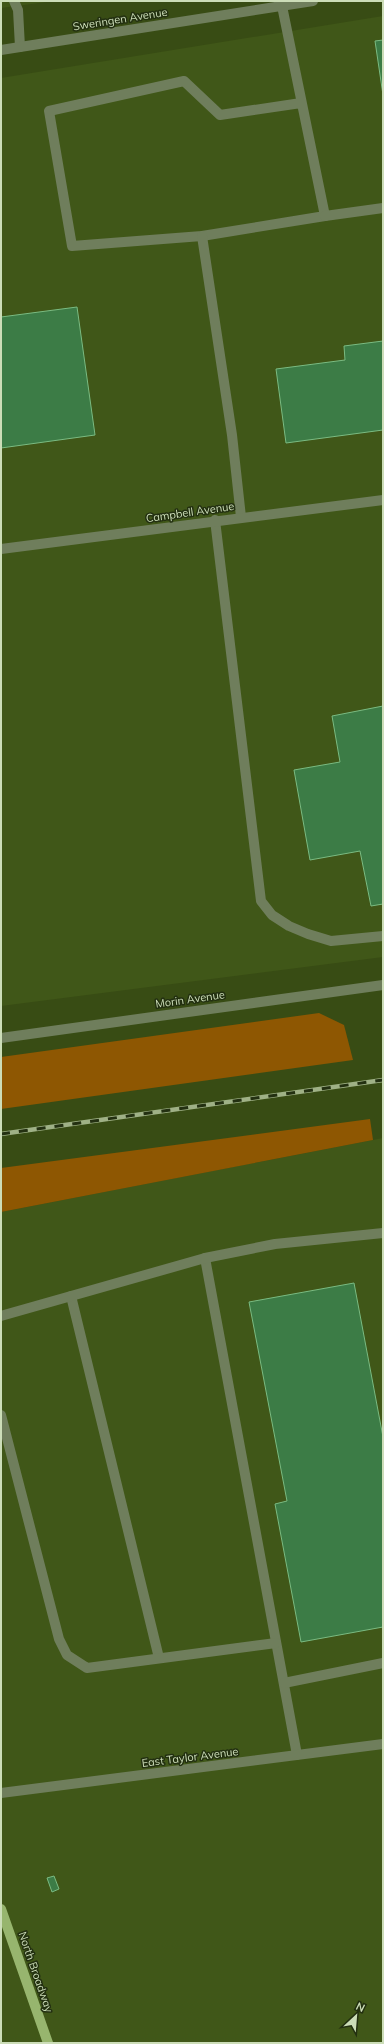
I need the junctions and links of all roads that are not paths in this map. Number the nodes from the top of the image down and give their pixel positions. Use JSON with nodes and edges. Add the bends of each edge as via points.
{"nodes":[{"id":1,"x":14,"y":1,"type":"edge"},
{"id":2,"x":313,"y":1,"type":"edge"},
{"id":3,"x":282,"y":6,"type":"junction"},
{"id":4,"x":20,"y":47,"type":"junction"},
{"id":5,"x":1,"y":50,"type":"edge"},
{"id":6,"x":302,"y":103,"type":"junction"},
{"id":7,"x":383,"y":208,"type":"edge"},
{"id":8,"x":325,"y":216,"type":"junction"},
{"id":9,"x":202,"y":236,"type":"junction"},
{"id":10,"x":383,"y":500,"type":"edge"},
{"id":11,"x":241,"y":517,"type":"junction"},
{"id":12,"x":215,"y":520,"type":"junction"},
{"id":13,"x":1,"y":549,"type":"edge"},
{"id":14,"x":383,"y":936,"type":"edge"},
{"id":15,"x":383,"y":985,"type":"edge"},
{"id":16,"x":1,"y":1038,"type":"edge"},
{"id":17,"x":383,"y":1233,"type":"edge"},
{"id":18,"x":205,"y":1258,"type":"junction"},
{"id":19,"x":71,"y":1296,"type":"junction"},
{"id":20,"x":1,"y":1316,"type":"edge"},
{"id":21,"x":1,"y":1415,"type":"edge"},
{"id":22,"x":276,"y":1643,"type":"junction"},
{"id":23,"x":159,"y":1658,"type":"junction"},
{"id":24,"x":383,"y":1663,"type":"edge"},
{"id":25,"x":284,"y":1682,"type":"junction"},
{"id":26,"x":383,"y":1744,"type":"edge"},
{"id":27,"x":297,"y":1755,"type":"junction"},
{"id":28,"x":1,"y":1793,"type":"edge"},
{"id":29,"x":1,"y":1909,"type":"edge"},
{"id":30,"x":48,"y":2043,"type":"edge"}],
"edges":[{"from":1,"to":4,"type":"street","via":[[18,10]]},
{"from":2,"to":3,"type":"street","name":"Sweringen Avenue"},
{"from":3,"to":4,"type":"street","name":"Sweringen Avenue"},
{"from":3,"to":6,"type":"street"},
{"from":4,"to":5,"type":"street","name":"Sweringen Avenue"},
{"from":6,"to":8,"type":"street"},
{"from":6,"to":9,"type":"street","via":[[220,114],[184,80],[49,111],[72,246]]},
{"from":7,"to":8,"type":"street"},
{"from":8,"to":9,"type":"street"},
{"from":9,"to":11,"type":"street","via":[[232,435]]},
{"from":10,"to":11,"type":"street","name":"Campbell Avenue"},
{"from":11,"to":12,"type":"street","name":"Campbell Avenue"},
{"from":12,"to":13,"type":"street","name":"Campbell Avenue"},
{"from":12,"to":14,"type":"street","via":[[261,901],[272,916],[289,926],[331,941]]},
{"from":15,"to":16,"type":"street","name":"Morin Avenue"},
{"from":17,"to":18,"type":"street","via":[[275,1244]]},
{"from":18,"to":19,"type":"street"},
{"from":18,"to":22,"type":"street"},
{"from":19,"to":20,"type":"street"},
{"from":19,"to":23,"type":"street"},
{"from":21,"to":23,"type":"street","via":[[59,1639],[67,1655],[87,1668]]},
{"from":22,"to":23,"type":"street"},
{"from":22,"to":25,"type":"street"},
{"from":24,"to":25,"type":"street"},
{"from":25,"to":27,"type":"street"},
{"from":26,"to":27,"type":"street","name":"East Taylor Avenue"},
{"from":27,"to":28,"type":"street","name":"East Taylor Avenue"},
{"from":29,"to":30,"type":"main road","name":"North Broadway"}]}
